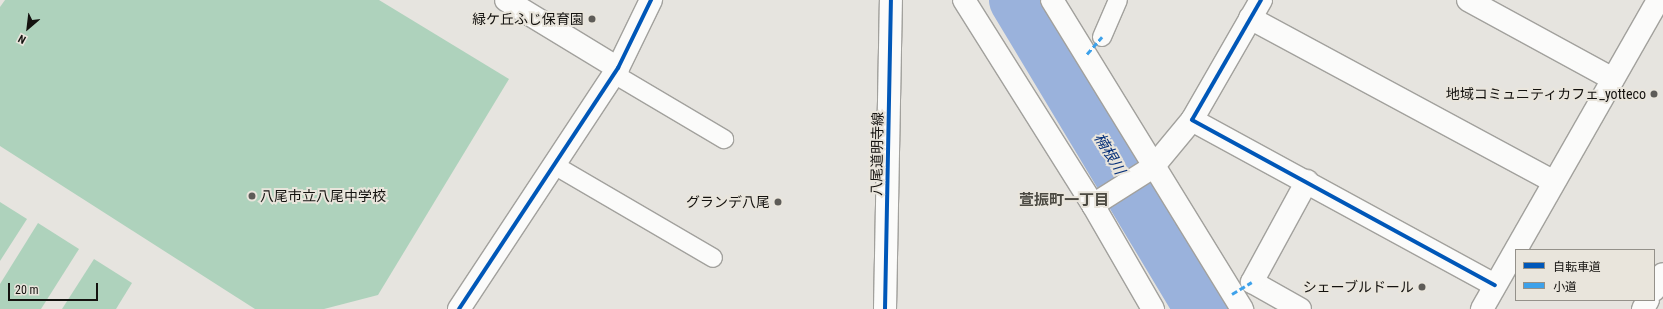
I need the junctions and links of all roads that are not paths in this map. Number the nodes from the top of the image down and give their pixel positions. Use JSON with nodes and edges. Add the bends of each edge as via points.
{"nodes":[{"id":1,"x":506,"y":0,"type":"edge"},
{"id":2,"x":651,"y":0,"type":"edge"},
{"id":3,"x":891,"y":0,"type":"edge"},
{"id":4,"x":964,"y":0,"type":"edge"},
{"id":5,"x":1052,"y":0,"type":"edge"},
{"id":6,"x":1118,"y":0,"type":"edge"},
{"id":7,"x":1468,"y":0,"type":"edge"},
{"id":8,"x":1658,"y":0,"type":"edge"},
{"id":9,"x":1257,"y":5,"type":"edge"},
{"id":10,"x":1102,"y":37,"type":"dead end"},
{"id":11,"x":616,"y":71,"type":"junction"},
{"id":12,"x":1613,"y":79,"type":"junction"},
{"id":13,"x":1192,"y":120,"type":"junction"},
{"id":14,"x":724,"y":139,"type":"dead end"},
{"id":15,"x":554,"y":165,"type":"junction"},
{"id":16,"x":1153,"y":167,"type":"junction"},
{"id":17,"x":1307,"y":181,"type":"junction"},
{"id":18,"x":1554,"y":182,"type":"junction"},
{"id":19,"x":1093,"y":205,"type":"junction"},
{"id":20,"x":1516,"y":249,"type":"edge"},
{"id":21,"x":1515,"y":250,"type":"edge"},
{"id":22,"x":713,"y":258,"type":"dead end"},
{"id":23,"x":1663,"y":274,"type":"edge"},
{"id":24,"x":1495,"y":285,"type":"junction"},
{"id":25,"x":1655,"y":288,"type":"edge"},
{"id":26,"x":459,"y":309,"type":"edge"},
{"id":27,"x":885,"y":309,"type":"edge"},
{"id":28,"x":1153,"y":309,"type":"edge"},
{"id":29,"x":1242,"y":309,"type":"edge"},
{"id":30,"x":1300,"y":309,"type":"edge"},
{"id":31,"x":1482,"y":309,"type":"edge"}],
"edges":[{"from":1,"to":11,"type":"street"},
{"from":2,"to":11,"type":"street"},
{"from":3,"to":27,"type":"street","name":"八尾道明寺線"},
{"from":4,"to":19,"type":"street"},
{"from":5,"to":16,"type":"street"},
{"from":6,"to":10,"type":"lane"},
{"from":7,"to":12,"type":"street"},
{"from":8,"to":12,"type":"street"},
{"from":9,"to":13,"type":"street"},
{"from":9,"to":18,"type":"street"},
{"from":11,"to":14,"type":"lane"},
{"from":11,"to":15,"type":"street"},
{"from":12,"to":18,"type":"street"},
{"from":13,"to":16,"type":"street"},
{"from":13,"to":17,"type":"street"},
{"from":15,"to":22,"type":"lane"},
{"from":15,"to":26,"type":"street"},
{"from":16,"to":19,"type":"street"},
{"from":16,"to":29,"type":"street"},
{"from":17,"to":24,"type":"street"},
{"from":17,"to":30,"type":"street","via":[[1252,282]]},
{"from":18,"to":20,"type":"street"},
{"from":19,"to":28,"type":"street"},
{"from":21,"to":24,"type":"street"},
{"from":23,"to":25,"type":"street"},
{"from":24,"to":31,"type":"street"}]}
